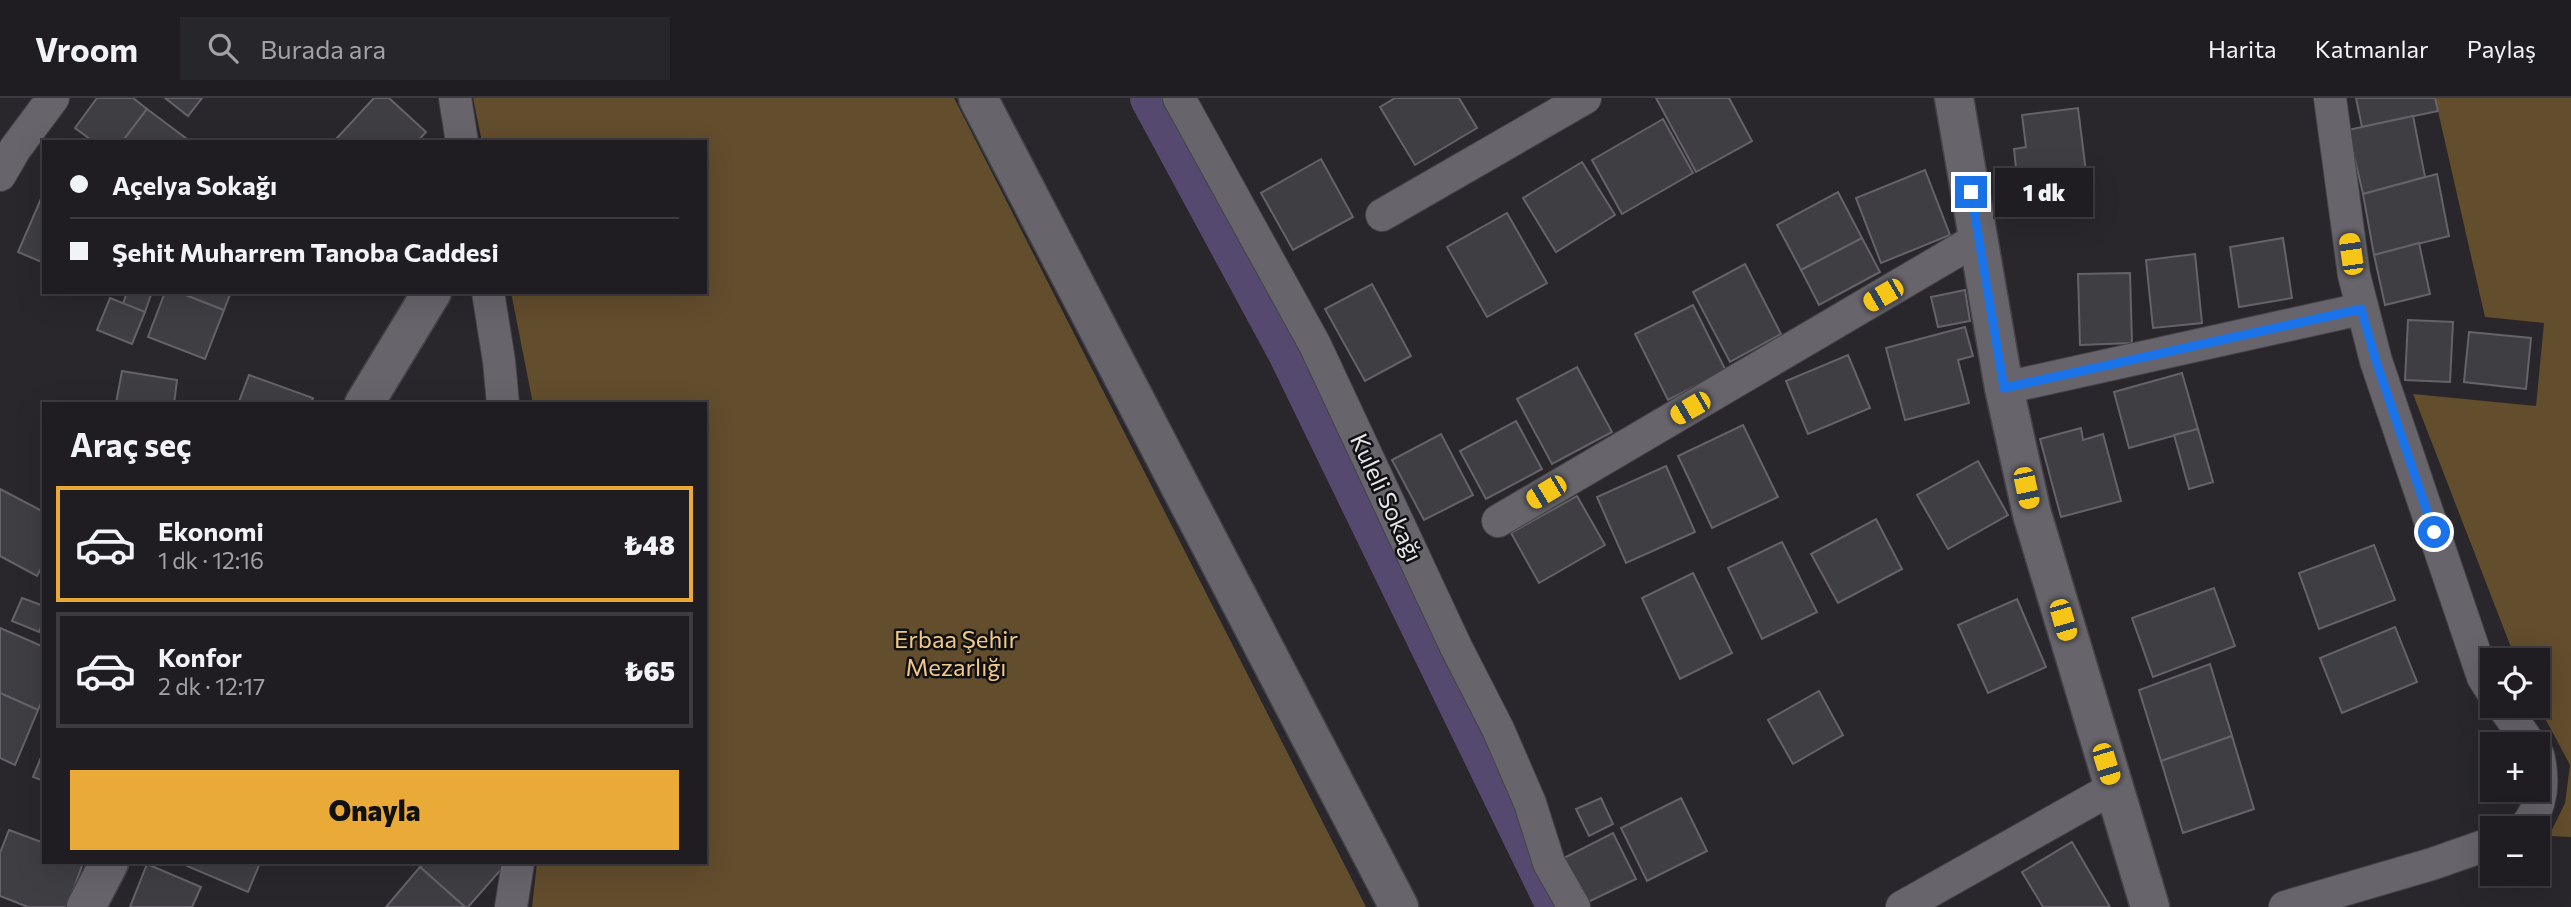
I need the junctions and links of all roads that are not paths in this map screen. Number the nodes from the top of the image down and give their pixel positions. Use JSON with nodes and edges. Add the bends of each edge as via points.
{"nodes":[{"id":1,"x":53,"y":98,"type":"edge"},
{"id":2,"x":454,"y":98,"type":"edge"},
{"id":3,"x":978,"y":98,"type":"edge"},
{"id":4,"x":1179,"y":98,"type":"edge"},
{"id":5,"x":1585,"y":98,"type":"edge"},
{"id":6,"x":1954,"y":98,"type":"edge"},
{"id":7,"x":2330,"y":98,"type":"edge"},
{"id":8,"x":462,"y":140,"type":"edge"},
{"id":9,"x":0,"y":175,"type":"edge"},
{"id":10,"x":1382,"y":215,"type":"dead end"},
{"id":11,"x":1979,"y":238,"type":"junction"},
{"id":12,"x":431,"y":294,"type":"edge"},
{"id":13,"x":488,"y":294,"type":"edge"},
{"id":14,"x":2361,"y":309,"type":"junction"},
{"id":15,"x":2004,"y":388,"type":"junction"},
{"id":16,"x":365,"y":402,"type":"edge"},
{"id":17,"x":503,"y":402,"type":"edge"},
{"id":18,"x":1498,"y":521,"type":"dead end"},
{"id":19,"x":2480,"y":668,"type":"edge"},
{"id":20,"x":2113,"y":788,"type":"junction"},
{"id":21,"x":2480,"y":848,"type":"edge"},
{"id":22,"x":108,"y":864,"type":"edge"},
{"id":23,"x":517,"y":864,"type":"edge"},
{"id":24,"x":86,"y":907,"type":"edge"},
{"id":25,"x":511,"y":907,"type":"edge"},
{"id":26,"x":1399,"y":907,"type":"edge"},
{"id":27,"x":1574,"y":907,"type":"edge"},
{"id":28,"x":1902,"y":907,"type":"edge"},
{"id":29,"x":2150,"y":907,"type":"edge"},
{"id":30,"x":2285,"y":907,"type":"edge"}],
"edges":[{"from":1,"to":9,"type":"street"},
{"from":2,"to":8,"type":"street"},
{"from":3,"to":26,"type":"street"},
{"from":4,"to":27,"type":"street","name":"Kuleli Sokağı","via":[[1315,345],[1498,729],[1530,803],[1549,863]]},
{"from":5,"to":10,"type":"street"},
{"from":6,"to":11,"type":"street"},
{"from":7,"to":14,"type":"street"},
{"from":11,"to":15,"type":"street"},
{"from":11,"to":18,"type":"street"},
{"from":12,"to":16,"type":"street"},
{"from":13,"to":17,"type":"street"},
{"from":14,"to":15,"type":"street"},
{"from":14,"to":19,"type":"street"},
{"from":15,"to":20,"type":"street","via":[[2032,514]]},
{"from":20,"to":28,"type":"street"},
{"from":20,"to":29,"type":"street"},
{"from":21,"to":30,"type":"street"},
{"from":22,"to":24,"type":"street"},
{"from":23,"to":25,"type":"street"}]}
